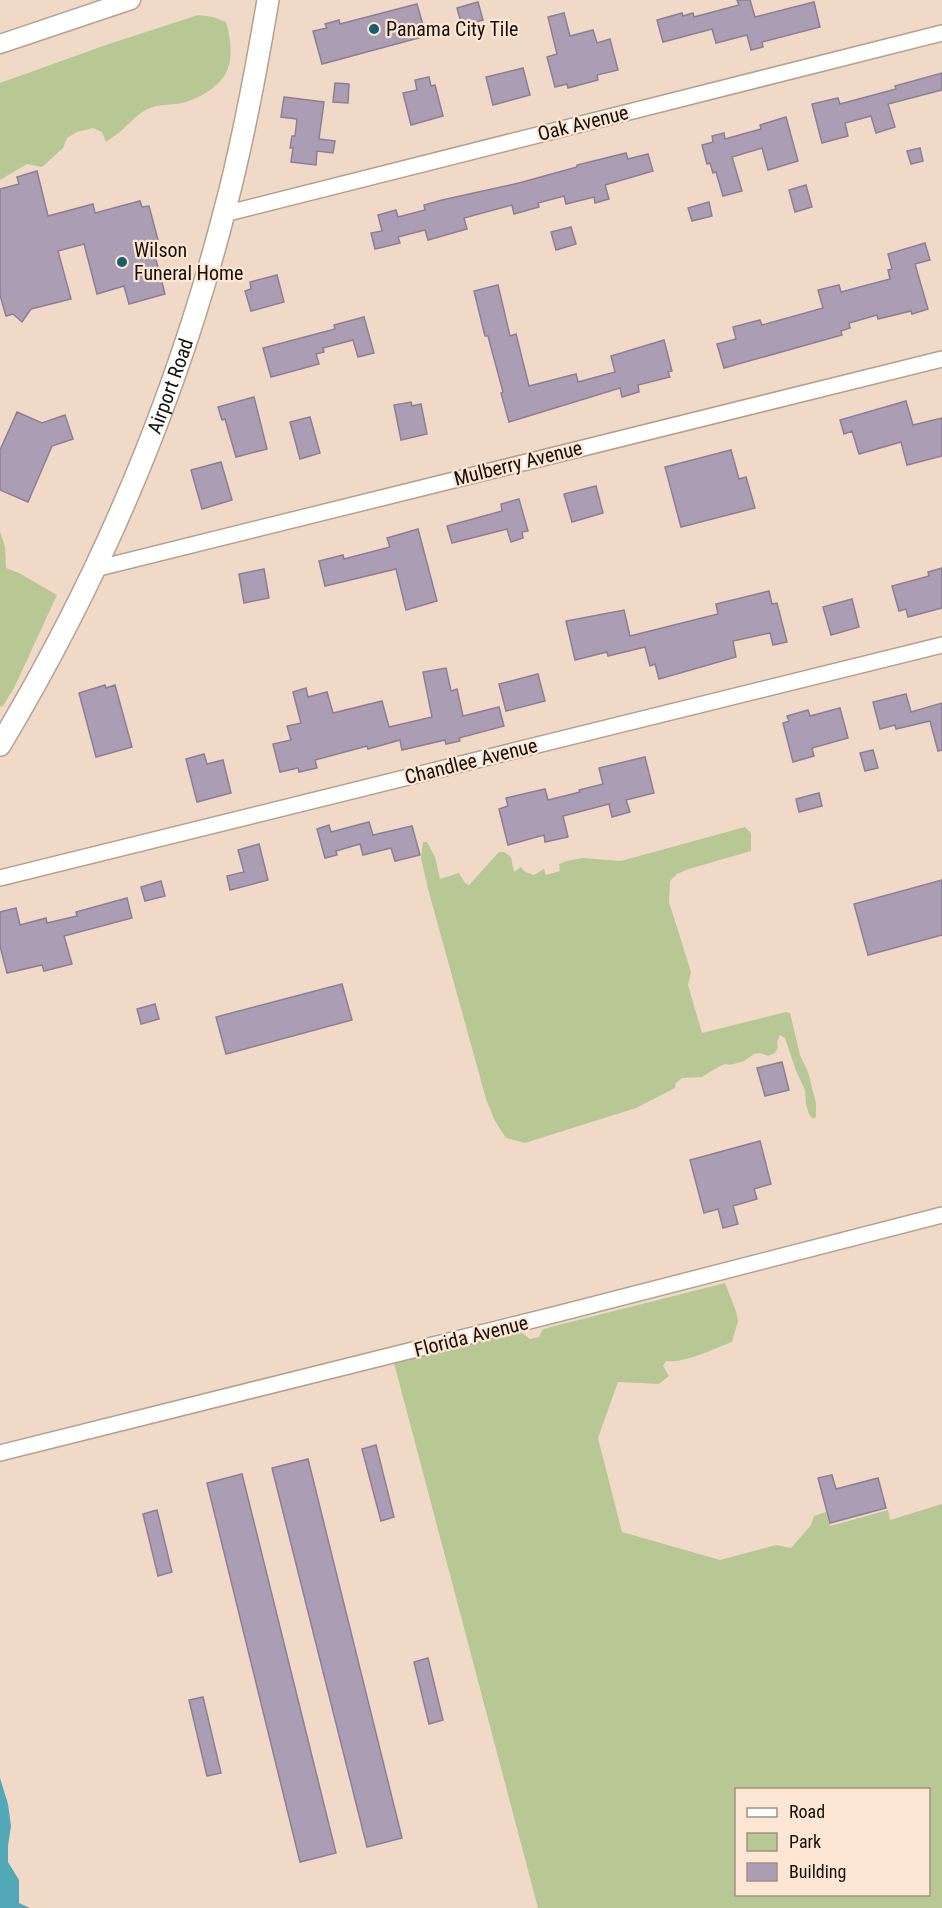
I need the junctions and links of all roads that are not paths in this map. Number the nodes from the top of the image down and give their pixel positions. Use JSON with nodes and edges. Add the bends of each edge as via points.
{"nodes":[{"id":1,"x":131,"y":0,"type":"edge"},
{"id":2,"x":268,"y":0,"type":"edge"},
{"id":3,"x":942,"y":33,"type":"edge"},
{"id":4,"x":0,"y":44,"type":"edge"},
{"id":5,"x":224,"y":214,"type":"junction"},
{"id":6,"x":942,"y":359,"type":"edge"},
{"id":7,"x":95,"y":568,"type":"junction"},
{"id":8,"x":942,"y":645,"type":"edge"},
{"id":9,"x":0,"y":745,"type":"edge"},
{"id":10,"x":0,"y":878,"type":"edge"},
{"id":11,"x":942,"y":1215,"type":"edge"},
{"id":12,"x":0,"y":1453,"type":"edge"}],
"edges":[{"from":1,"to":4,"type":"street"},
{"from":2,"to":5,"type":"main road","name":"Airport Road"},
{"from":3,"to":5,"type":"street","name":"Oak Avenue"},
{"from":5,"to":7,"type":"main road","name":"Airport Road","via":[[167,392]]},
{"from":6,"to":7,"type":"street","name":"Mulberry Avenue"},
{"from":7,"to":9,"type":"main road","name":"Airport Road"},
{"from":8,"to":10,"type":"street","name":"Chandlee Avenue"},
{"from":11,"to":12,"type":"street","name":"Florida Avenue"}]}
